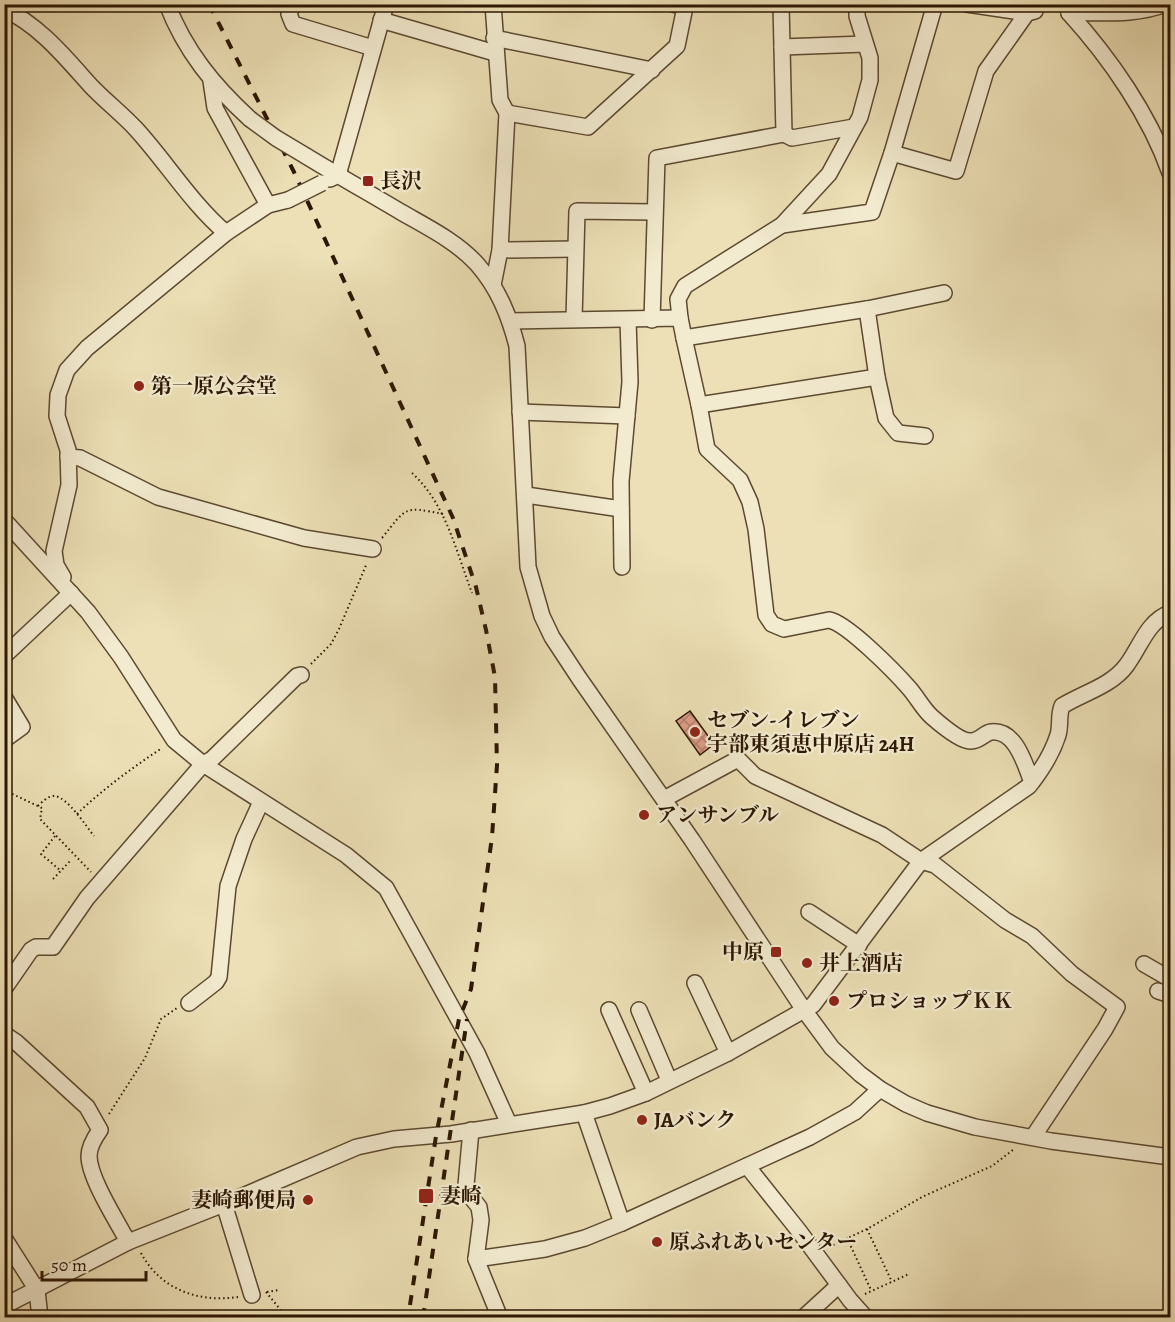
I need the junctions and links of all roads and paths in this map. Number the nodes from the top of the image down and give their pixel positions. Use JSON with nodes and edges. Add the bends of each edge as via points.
{"nodes":[{"id":1,"x":167,"y":4,"type":"edge"},
{"id":2,"x":293,"y":4,"type":"edge"},
{"id":3,"x":386,"y":4,"type":"edge"},
{"id":4,"x":493,"y":4,"type":"edge"},
{"id":5,"x":673,"y":4,"type":"edge"},
{"id":6,"x":781,"y":4,"type":"edge"},
{"id":7,"x":857,"y":4,"type":"edge"},
{"id":8,"x":935,"y":4,"type":"edge"},
{"id":9,"x":968,"y":4,"type":"edge"},
{"id":10,"x":1165,"y":4,"type":"edge"},
{"id":11,"x":4,"y":9,"type":"edge"},
{"id":12,"x":381,"y":20,"type":"junction"},
{"id":13,"x":865,"y":44,"type":"junction"},
{"id":14,"x":495,"y":45,"type":"junction"},
{"id":15,"x":782,"y":47,"type":"junction"},
{"id":16,"x":373,"y":48,"type":"junction"},
{"id":17,"x":652,"y":69,"type":"junction"},
{"id":18,"x":211,"y":81,"type":"junction"},
{"id":19,"x":507,"y":112,"type":"junction"},
{"id":20,"x":854,"y":127,"type":"junction"},
{"id":21,"x":784,"y":134,"type":"junction"},
{"id":22,"x":892,"y":153,"type":"junction"},
{"id":23,"x":1170,"y":173,"type":"edge"},
{"id":24,"x":338,"y":175,"type":"junction"},
{"id":25,"x":268,"y":205,"type":"junction"},
{"id":26,"x":654,"y":212,"type":"junction"},
{"id":27,"x":782,"y":225,"type":"junction"},
{"id":28,"x":226,"y":233,"type":"junction"},
{"id":29,"x":575,"y":249,"type":"junction"},
{"id":30,"x":500,"y":250,"type":"junction"},
{"id":31,"x":493,"y":285,"type":"junction"},
{"id":32,"x":944,"y":293,"type":"dead end"},
{"id":33,"x":867,"y":309,"type":"junction"},
{"id":34,"x":680,"y":318,"type":"junction"},
{"id":35,"x":574,"y":319,"type":"junction"},
{"id":36,"x":628,"y":320,"type":"junction"},
{"id":37,"x":652,"y":320,"type":"junction"},
{"id":38,"x":510,"y":321,"type":"junction"},
{"id":39,"x":684,"y":338,"type":"junction"},
{"id":40,"x":877,"y":377,"type":"junction"},
{"id":41,"x":699,"y":405,"type":"junction"},
{"id":42,"x":520,"y":412,"type":"junction"},
{"id":43,"x":627,"y":416,"type":"junction"},
{"id":44,"x":925,"y":436,"type":"dead end"},
{"id":45,"x":68,"y":457,"type":"junction"},
{"id":46,"x":412,"y":473,"type":"dead end"},
{"id":47,"x":525,"y":495,"type":"junction"},
{"id":48,"x":621,"y":509,"type":"junction"},
{"id":49,"x":443,"y":514,"type":"junction"},
{"id":50,"x":4,"y":520,"type":"edge"},
{"id":51,"x":372,"y":549,"type":"junction"},
{"id":52,"x":622,"y":567,"type":"dead end"},
{"id":53,"x":71,"y":593,"type":"junction"},
{"id":54,"x":472,"y":593,"type":"dead end"},
{"id":55,"x":1170,"y":613,"type":"edge"},
{"id":56,"x":4,"y":656,"type":"edge"},
{"id":57,"x":301,"y":675,"type":"joint"},
{"id":58,"x":4,"y":697,"type":"edge"},
{"id":59,"x":4,"y":740,"type":"edge"},
{"id":60,"x":174,"y":740,"type":"junction"},
{"id":61,"x":203,"y":765,"type":"junction"},
{"id":62,"x":1032,"y":782,"type":"junction"},
{"id":63,"x":4,"y":790,"type":"edge"},
{"id":64,"x":664,"y":799,"type":"junction"},
{"id":65,"x":261,"y":802,"type":"junction"},
{"id":66,"x":38,"y":806,"type":"junction"},
{"id":67,"x":77,"y":814,"type":"junction"},
{"id":68,"x":56,"y":836,"type":"junction"},
{"id":69,"x":94,"y":836,"type":"dead end"},
{"id":70,"x":71,"y":860,"type":"dead end"},
{"id":71,"x":921,"y":861,"type":"junction"},
{"id":72,"x":61,"y":871,"type":"junction"},
{"id":73,"x":54,"y":879,"type":"dead end"},
{"id":74,"x":102,"y":882,"type":"junction"},
{"id":75,"x":809,"y":912,"type":"dead end"},
{"id":76,"x":859,"y":945,"type":"junction"},
{"id":77,"x":1144,"y":964,"type":"dead end"},
{"id":78,"x":1170,"y":979,"type":"edge"},
{"id":79,"x":695,"y":983,"type":"dead end"},
{"id":80,"x":4,"y":989,"type":"edge"},
{"id":81,"x":189,"y":1003,"type":"joint"},
{"id":82,"x":609,"y":1010,"type":"dead end"},
{"id":83,"x":639,"y":1010,"type":"dead end"},
{"id":84,"x":804,"y":1010,"type":"junction"},
{"id":85,"x":4,"y":1034,"type":"edge"},
{"id":86,"x":728,"y":1053,"type":"junction"},
{"id":87,"x":669,"y":1080,"type":"junction"},
{"id":88,"x":880,"y":1089,"type":"junction"},
{"id":89,"x":646,"y":1093,"type":"junction"},
{"id":90,"x":584,"y":1113,"type":"junction"},
{"id":91,"x":509,"y":1124,"type":"junction"},
{"id":92,"x":100,"y":1130,"type":"junction"},
{"id":93,"x":471,"y":1130,"type":"junction"},
{"id":94,"x":1028,"y":1137,"type":"junction"},
{"id":95,"x":1170,"y":1157,"type":"edge"},
{"id":96,"x":747,"y":1167,"type":"junction"},
{"id":97,"x":224,"y":1204,"type":"junction"},
{"id":98,"x":622,"y":1222,"type":"junction"},
{"id":99,"x":867,"y":1229,"type":"junction"},
{"id":100,"x":4,"y":1238,"type":"edge"},
{"id":101,"x":847,"y":1238,"type":"junction"},
{"id":102,"x":131,"y":1241,"type":"junction"},
{"id":103,"x":815,"y":1253,"type":"junction"},
{"id":104,"x":476,"y":1259,"type":"junction"},
{"id":105,"x":909,"y":1274,"type":"dead end"},
{"id":106,"x":892,"y":1282,"type":"junction"},
{"id":107,"x":839,"y":1285,"type":"junction"},
{"id":108,"x":38,"y":1290,"type":"junction"},
{"id":109,"x":279,"y":1290,"type":"dead end"},
{"id":110,"x":872,"y":1291,"type":"junction"},
{"id":111,"x":259,"y":1294,"type":"junction"},
{"id":112,"x":850,"y":1300,"type":"junction"},
{"id":113,"x":4,"y":1306,"type":"edge"},
{"id":114,"x":40,"y":1317,"type":"edge"},
{"id":115,"x":287,"y":1317,"type":"edge"},
{"id":116,"x":500,"y":1317,"type":"edge"},
{"id":117,"x":803,"y":1317,"type":"edge"},
{"id":118,"x":866,"y":1317,"type":"edge"}],
"edges":[{"from":1,"to":18,"type":"street","via":[[182,38]]},
{"from":2,"to":16,"type":"street","via":[[289,14],[293,24]]},
{"from":3,"to":12,"type":"street"},
{"from":4,"to":14,"type":"street"},
{"from":5,"to":17,"type":"street","via":[[685,7],[677,46]]},
{"from":6,"to":15,"type":"street"},
{"from":7,"to":13,"type":"street"},
{"from":8,"to":22,"type":"street"},
{"from":9,"to":22,"type":"street","via":[[1031,12],[986,71],[956,171]]},
{"from":10,"to":23,"type":"street","via":[[1133,11],[1069,13],[1093,39],[1130,95],[1162,150]]},
{"from":11,"to":28,"type":"street","via":[[59,50],[136,129]]},
{"from":12,"to":14,"type":"street"},
{"from":12,"to":16,"type":"street"},
{"from":13,"to":15,"type":"street"},
{"from":13,"to":20,"type":"street","via":[[870,58],[870,80]]},
{"from":14,"to":17,"type":"street"},
{"from":14,"to":19,"type":"street","via":[[500,100]]},
{"from":15,"to":21,"type":"street"},
{"from":16,"to":24,"type":"street"},
{"from":17,"to":19,"type":"street","via":[[588,127]]},
{"from":18,"to":24,"type":"street","bridge":true,"via":[[250,119]]},
{"from":18,"to":25,"type":"street","via":[[215,108]]},
{"from":19,"to":30,"type":"street"},
{"from":20,"to":21,"type":"street","via":[[792,138]]},
{"from":20,"to":27,"type":"street","via":[[829,174]]},
{"from":21,"to":26,"type":"street","via":[[657,158]]},
{"from":22,"to":27,"type":"street","via":[[872,212]]},
{"from":24,"to":25,"type":"street","bridge":true,"via":[[288,200]]},
{"from":24,"to":31,"type":"street","via":[[459,247]]},
{"from":25,"to":28,"type":"street"},
{"from":26,"to":29,"type":"street","via":[[577,211]]},
{"from":26,"to":37,"type":"street"},
{"from":27,"to":34,"type":"street","via":[[685,286],[678,299]]},
{"from":28,"to":45,"type":"street","via":[[87,348],[67,370],[58,395],[57,416]]},
{"from":29,"to":30,"type":"street"},
{"from":29,"to":35,"type":"street"},
{"from":30,"to":31,"type":"street"},
{"from":31,"to":38,"type":"street"},
{"from":32,"to":33,"type":"street"},
{"from":33,"to":39,"type":"street"},
{"from":33,"to":40,"type":"street"},
{"from":34,"to":37,"type":"street"},
{"from":34,"to":39,"type":"street"},
{"from":35,"to":36,"type":"street"},
{"from":35,"to":38,"type":"street"},
{"from":36,"to":37,"type":"street"},
{"from":36,"to":43,"type":"street"},
{"from":38,"to":42,"type":"street","via":[[517,345]]},
{"from":39,"to":41,"type":"street"},
{"from":40,"to":41,"type":"street"},
{"from":40,"to":44,"type":"street","via":[[886,418],[898,433]]},
{"from":41,"to":62,"type":"street","via":[[707,449],[740,480],[750,502],[763,600],[772,624],[784,629],[836,621],[910,688],[930,715],[948,730],[969,742],[989,732],[1011,740]]},
{"from":42,"to":43,"type":"street"},
{"from":42,"to":47,"type":"street"},
{"from":43,"to":48,"type":"street"},
{"from":45,"to":51,"type":"street","via":[[80,458],[158,496],[304,538]]},
{"from":45,"to":53,"type":"street","via":[[69,485],[54,551],[56,565]]},
{"from":46,"to":49,"type":"path"},
{"from":47,"to":48,"type":"street"},
{"from":47,"to":64,"type":"street","via":[[528,567],[542,616],[579,678]]},
{"from":48,"to":52,"type":"street"},
{"from":49,"to":51,"type":"path","via":[[416,509],[403,513]]},
{"from":49,"to":54,"type":"path"},
{"from":50,"to":53,"type":"street"},
{"from":51,"to":57,"type":"path","via":[[331,644]]},
{"from":53,"to":56,"type":"street"},
{"from":53,"to":60,"type":"street","via":[[121,657]]},
{"from":55,"to":62,"type":"street","via":[[1160,617],[1126,667],[1113,679],[1062,706],[1058,735]]},
{"from":57,"to":61,"type":"street"},
{"from":58,"to":59,"type":"street","via":[[22,727]]},
{"from":60,"to":61,"type":"street"},
{"from":60,"to":67,"type":"path","via":[[128,771]]},
{"from":61,"to":65,"type":"street"},
{"from":61,"to":74,"type":"street"},
{"from":62,"to":71,"type":"street"},
{"from":63,"to":66,"type":"path"},
{"from":64,"to":71,"type":"street","via":[[738,759],[755,776],[882,835]]},
{"from":64,"to":84,"type":"street"},
{"from":65,"to":81,"type":"street","via":[[228,886],[219,977]]},
{"from":65,"to":91,"type":"street","via":[[311,831],[387,888],[477,1053]]},
{"from":66,"to":67,"type":"path","via":[[56,796]]},
{"from":66,"to":68,"type":"path","via":[[42,808],[40,819]]},
{"from":67,"to":69,"type":"path"},
{"from":68,"to":72,"type":"path","via":[[41,854]]},
{"from":68,"to":74,"type":"path"},
{"from":70,"to":72,"type":"path"},
{"from":71,"to":76,"type":"street"},
{"from":71,"to":94,"type":"street","via":[[935,865],[1005,920],[1032,936],[1072,974],[1117,1007]]},
{"from":72,"to":73,"type":"path"},
{"from":74,"to":80,"type":"street","via":[[53,947],[31,950]]},
{"from":75,"to":76,"type":"street"},
{"from":76,"to":84,"type":"street","via":[[813,1005]]},
{"from":77,"to":78,"type":"street"},
{"from":79,"to":86,"type":"street"},
{"from":81,"to":92,"type":"path","via":[[161,1019],[145,1058]]},
{"from":82,"to":89,"type":"street"},
{"from":83,"to":87,"type":"street"},
{"from":84,"to":86,"type":"street"},
{"from":84,"to":88,"type":"street","via":[[832,1048]]},
{"from":85,"to":92,"type":"street","via":[[87,1107]]},
{"from":86,"to":87,"type":"street"},
{"from":87,"to":89,"type":"street"},
{"from":88,"to":94,"type":"street","via":[[927,1113]]},
{"from":88,"to":96,"type":"street","via":[[855,1112]]},
{"from":89,"to":90,"type":"street"},
{"from":90,"to":91,"type":"street"},
{"from":90,"to":98,"type":"street"},
{"from":91,"to":93,"type":"street"},
{"from":92,"to":102,"type":"street","via":[[89,1154],[92,1170]]},
{"from":93,"to":97,"type":"street","via":[[357,1147]]},
{"from":93,"to":104,"type":"street","via":[[466,1185],[479,1207],[481,1220]]},
{"from":94,"to":95,"type":"street"},
{"from":94,"to":99,"type":"path","via":[[992,1166],[924,1196]]},
{"from":96,"to":98,"type":"street"},
{"from":96,"to":103,"type":"street"},
{"from":97,"to":102,"type":"street"},
{"from":97,"to":111,"type":"street"},
{"from":98,"to":104,"type":"street","via":[[545,1249]]},
{"from":99,"to":101,"type":"path"},
{"from":99,"to":106,"type":"path"},
{"from":100,"to":108,"type":"street"},
{"from":101,"to":103,"type":"path"},
{"from":101,"to":110,"type":"path"},
{"from":102,"to":108,"type":"street"},
{"from":102,"to":111,"type":"path","via":[[158,1275],[187,1294],[206,1298]]},
{"from":103,"to":107,"type":"street"},
{"from":104,"to":116,"type":"street"},
{"from":105,"to":106,"type":"path"},
{"from":106,"to":110,"type":"path"},
{"from":107,"to":112,"type":"street"},
{"from":107,"to":117,"type":"street"},
{"from":108,"to":113,"type":"street"},
{"from":108,"to":114,"type":"street"},
{"from":109,"to":111,"type":"path"},
{"from":110,"to":112,"type":"path"},
{"from":111,"to":115,"type":"path"},
{"from":112,"to":118,"type":"street"}]}
